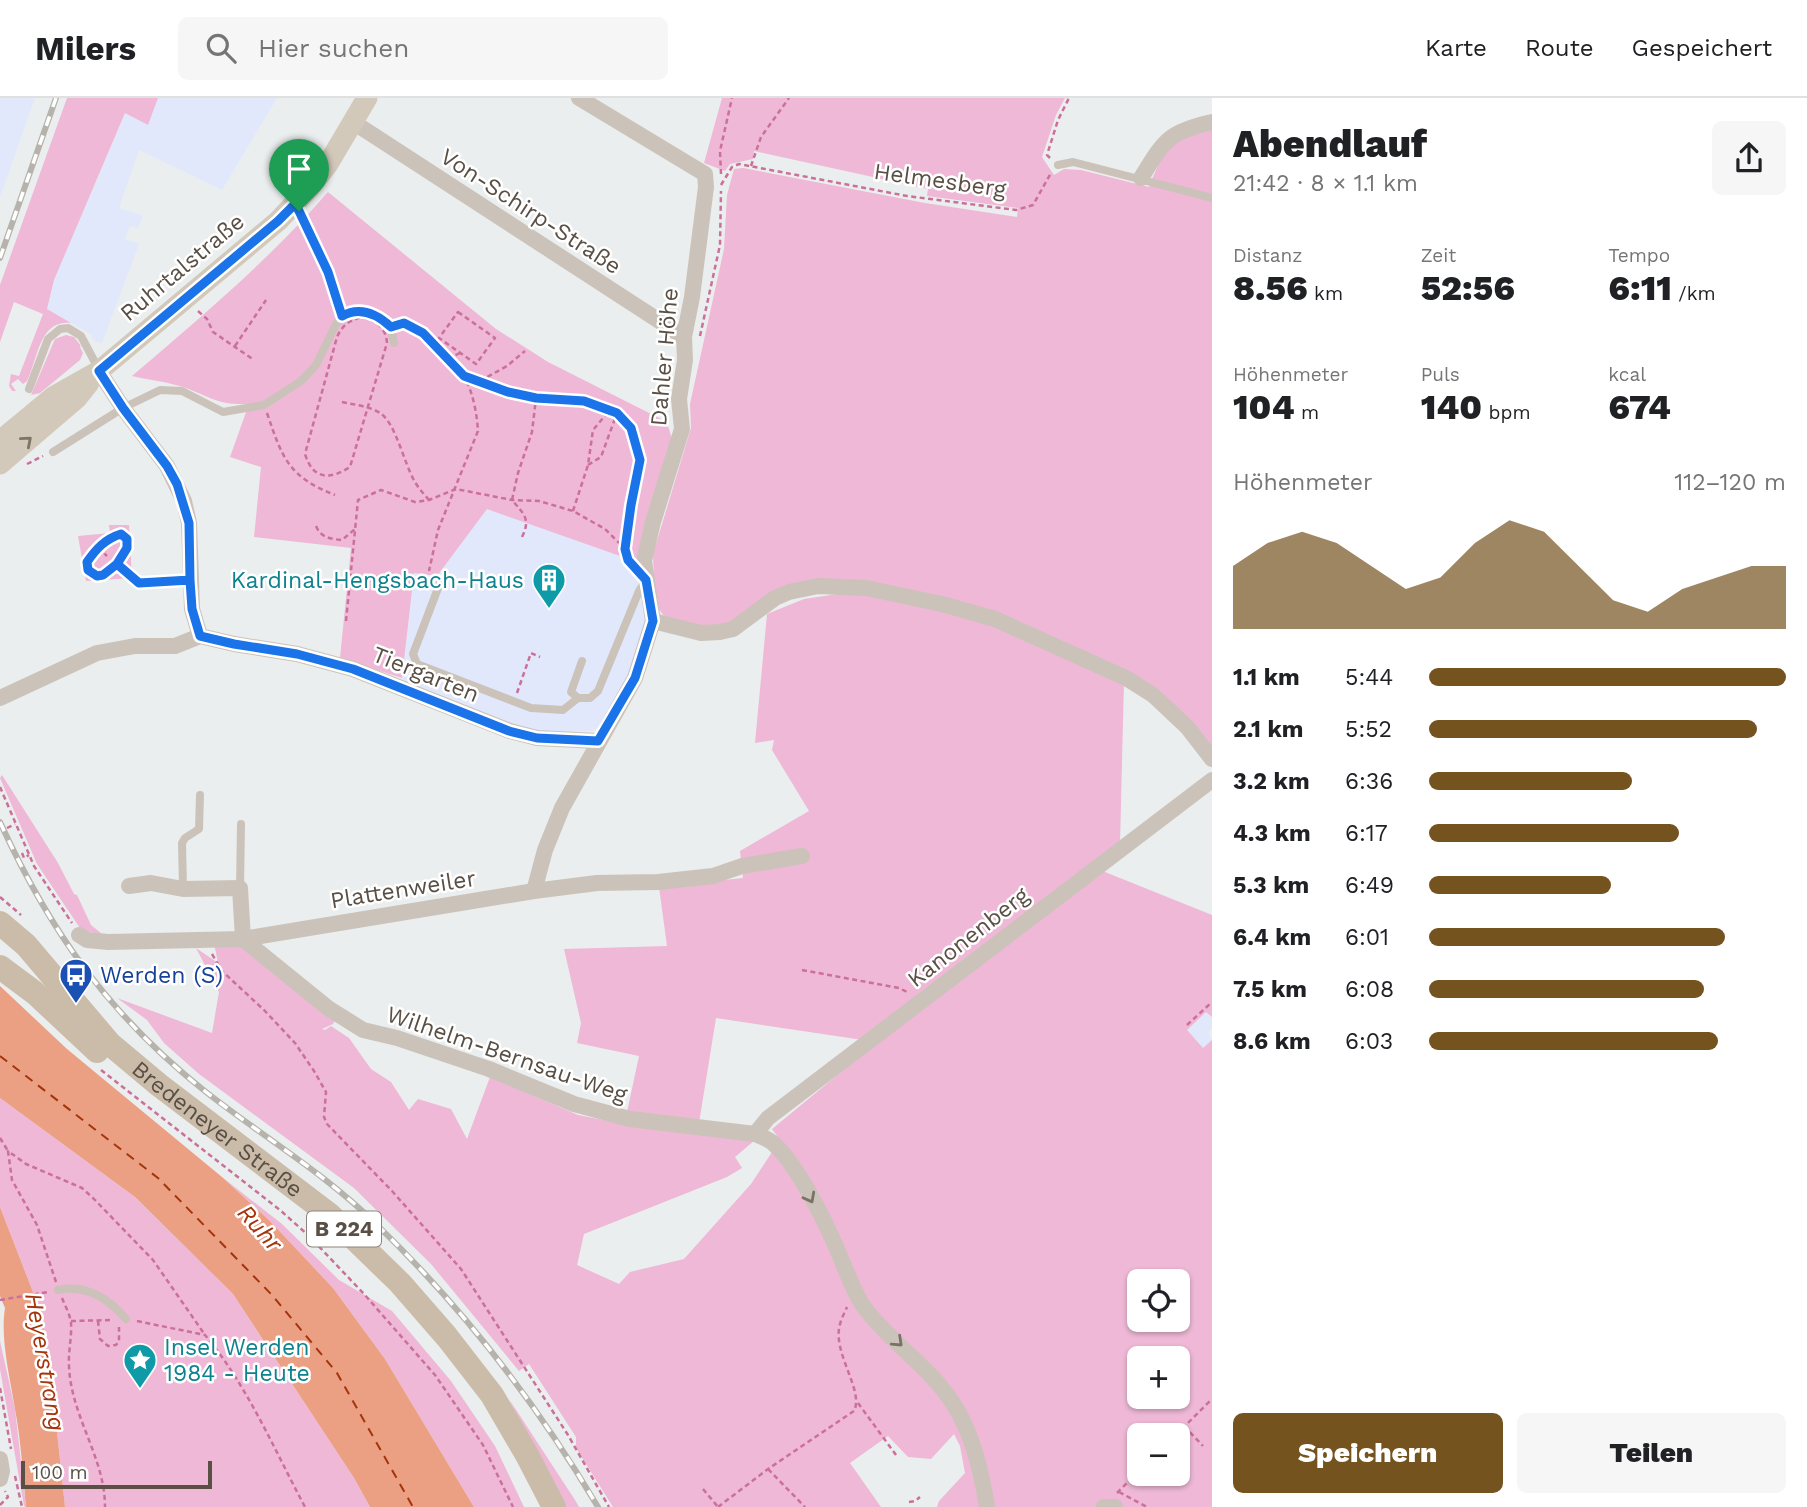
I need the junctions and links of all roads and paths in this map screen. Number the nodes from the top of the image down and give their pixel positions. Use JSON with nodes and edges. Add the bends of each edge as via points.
{"nodes":[{"id":1,"x":367,"y":98,"type":"edge"},
{"id":2,"x":579,"y":98,"type":"edge"},
{"id":3,"x":789,"y":98,"type":"edge"},
{"id":4,"x":1069,"y":98,"type":"edge"},
{"id":5,"x":353,"y":122,"type":"junction"},
{"id":6,"x":1212,"y":122,"type":"edge"},
{"id":7,"x":1058,"y":165,"type":"junction"},
{"id":8,"x":751,"y":166,"type":"junction"},
{"id":9,"x":1141,"y":178,"type":"junction"},
{"id":10,"x":720,"y":187,"type":"dead end"},
{"id":11,"x":1212,"y":198,"type":"edge"},
{"id":12,"x":295,"y":204,"type":"junction"},
{"id":13,"x":186,"y":298,"type":"junction"},
{"id":14,"x":266,"y":300,"type":"dead end"},
{"id":15,"x":342,"y":316,"type":"junction"},
{"id":16,"x":404,"y":323,"type":"joint"},
{"id":17,"x":391,"y":327,"type":"junction"},
{"id":18,"x":334,"y":336,"type":"junction"},
{"id":19,"x":684,"y":337,"type":"junction"},
{"id":20,"x":394,"y":343,"type":"dead end"},
{"id":21,"x":235,"y":346,"type":"junction"},
{"id":22,"x":525,"y":351,"type":"dead end"},
{"id":23,"x":460,"y":353,"type":"junction"},
{"id":24,"x":448,"y":359,"type":"junction"},
{"id":25,"x":254,"y":360,"type":"dead end"},
{"id":26,"x":99,"y":371,"type":"junction"},
{"id":27,"x":464,"y":376,"type":"junction"},
{"id":28,"x":480,"y":381,"type":"junction"},
{"id":29,"x":29,"y":389,"type":"dead end"},
{"id":30,"x":536,"y":398,"type":"junction"},
{"id":31,"x":342,"y":402,"type":"dead end"},
{"id":32,"x":264,"y":405,"type":"junction"},
{"id":33,"x":53,"y":407,"type":"junction"},
{"id":34,"x":368,"y":407,"type":"junction"},
{"id":35,"x":123,"y":408,"type":"junction"},
{"id":36,"x":610,"y":410,"type":"junction"},
{"id":37,"x":617,"y":413,"type":"junction"},
{"id":38,"x":0,"y":441,"type":"edge"},
{"id":39,"x":53,"y":452,"type":"dead end"},
{"id":40,"x":0,"y":464,"type":"edge"},
{"id":41,"x":588,"y":465,"type":"junction"},
{"id":42,"x":456,"y":489,"type":"junction"},
{"id":43,"x":335,"y":495,"type":"dead end"},
{"id":44,"x":429,"y":500,"type":"junction"},
{"id":45,"x":512,"y":500,"type":"junction"},
{"id":46,"x":573,"y":511,"type":"junction"},
{"id":47,"x":316,"y":526,"type":"dead end"},
{"id":48,"x":355,"y":529,"type":"junction"},
{"id":49,"x":522,"y":537,"type":"dead end"},
{"id":50,"x":98,"y":548,"type":"junction"},
{"id":51,"x":625,"y":549,"type":"junction"},
{"id":52,"x":107,"y":556,"type":"dead end"},
{"id":53,"x":117,"y":564,"type":"junction"},
{"id":54,"x":429,"y":570,"type":"dead end"},
{"id":55,"x":190,"y":580,"type":"junction"},
{"id":56,"x":646,"y":580,"type":"junction"},
{"id":57,"x":440,"y":583,"type":"dead end"},
{"id":58,"x":346,"y":621,"type":"dead end"},
{"id":59,"x":653,"y":621,"type":"junction"},
{"id":60,"x":200,"y":636,"type":"junction"},
{"id":61,"x":540,"y":657,"type":"dead end"},
{"id":62,"x":582,"y":661,"type":"dead end"},
{"id":63,"x":0,"y":698,"type":"edge"},
{"id":64,"x":578,"y":698,"type":"junction"},
{"id":65,"x":513,"y":702,"type":"junction"},
{"id":66,"x":598,"y":741,"type":"junction"},
{"id":67,"x":1212,"y":759,"type":"edge"},
{"id":68,"x":1212,"y":780,"type":"edge"},
{"id":69,"x":0,"y":787,"type":"edge"},
{"id":70,"x":200,"y":795,"type":"dead end"},
{"id":71,"x":15,"y":824,"type":"junction"},
{"id":72,"x":241,"y":824,"type":"dead end"},
{"id":73,"x":9,"y":827,"type":"dead end"},
{"id":74,"x":22,"y":853,"type":"dead end"},
{"id":75,"x":29,"y":855,"type":"junction"},
{"id":76,"x":802,"y":856,"type":"dead end"},
{"id":77,"x":129,"y":886,"type":"dead end"},
{"id":78,"x":240,"y":888,"type":"junction"},
{"id":79,"x":183,"y":889,"type":"junction"},
{"id":80,"x":534,"y":891,"type":"junction"},
{"id":81,"x":4,"y":924,"type":"edge"},
{"id":82,"x":79,"y":935,"type":"joint"},
{"id":83,"x":243,"y":939,"type":"junction"},
{"id":84,"x":199,"y":940,"type":"junction"},
{"id":85,"x":0,"y":967,"type":"edge"},
{"id":86,"x":802,"y":970,"type":"dead end"},
{"id":87,"x":1212,"y":1002,"type":"edge"},
{"id":88,"x":919,"y":1003,"type":"junction"},
{"id":89,"x":1187,"y":1025,"type":"dead end"},
{"id":90,"x":101,"y":1070,"type":"dead end"},
{"id":91,"x":755,"y":1134,"type":"junction"},
{"id":92,"x":0,"y":1138,"type":"edge"},
{"id":93,"x":8,"y":1151,"type":"junction"},
{"id":94,"x":58,"y":1290,"type":"junction"},
{"id":95,"x":47,"y":1292,"type":"dead end"},
{"id":96,"x":0,"y":1300,"type":"edge"},
{"id":97,"x":848,"y":1306,"type":"dead end"},
{"id":98,"x":126,"y":1319,"type":"joint"},
{"id":99,"x":71,"y":1321,"type":"junction"},
{"id":100,"x":98,"y":1321,"type":"junction"},
{"id":101,"x":205,"y":1335,"type":"junction"},
{"id":102,"x":0,"y":1388,"type":"edge"},
{"id":103,"x":1212,"y":1399,"type":"edge"},
{"id":104,"x":858,"y":1403,"type":"junction"},
{"id":105,"x":1187,"y":1423,"type":"edge"},
{"id":106,"x":1190,"y":1433,"type":"edge"},
{"id":107,"x":1203,"y":1447,"type":"dead end"},
{"id":108,"x":5,"y":1454,"type":"edge"},
{"id":109,"x":896,"y":1455,"type":"dead end"},
{"id":110,"x":768,"y":1469,"type":"junction"},
{"id":111,"x":6,"y":1481,"type":"edge"},
{"id":112,"x":1127,"y":1483,"type":"edge"},
{"id":113,"x":703,"y":1489,"type":"dead end"},
{"id":114,"x":920,"y":1497,"type":"dead end"},
{"id":115,"x":909,"y":1502,"type":"dead end"},
{"id":116,"x":0,"y":1505,"type":"edge"},
{"id":117,"x":22,"y":1507,"type":"edge"},
{"id":118,"x":105,"y":1507,"type":"edge"},
{"id":119,"x":305,"y":1507,"type":"edge"},
{"id":120,"x":513,"y":1507,"type":"edge"},
{"id":121,"x":537,"y":1507,"type":"edge"},
{"id":122,"x":554,"y":1507,"type":"edge"},
{"id":123,"x":609,"y":1507,"type":"edge"},
{"id":124,"x":718,"y":1507,"type":"edge"},
{"id":125,"x":805,"y":1507,"type":"edge"},
{"id":126,"x":987,"y":1507,"type":"edge"},
{"id":127,"x":1104,"y":1507,"type":"edge"},
{"id":128,"x":1115,"y":1507,"type":"edge"},
{"id":129,"x":1147,"y":1507,"type":"edge"}],
"edges":[{"from":1,"to":5,"type":"main road","name":"Ruhrtalstraße"},
{"from":2,"to":19,"type":"street","name":"Dahler Höhe","via":[[705,174]]},
{"from":3,"to":8,"type":"path","via":[[761,137]]},
{"from":4,"to":7,"type":"path","via":[[1047,155]]},
{"from":5,"to":12,"type":"main road","name":"Ruhrtalstraße","via":[[328,164]]},
{"from":5,"to":19,"type":"street","name":"Von-Schirp-Straße"},
{"from":6,"to":9,"type":"street","via":[[1185,128],[1163,144]]},
{"from":7,"to":8,"type":"path","name":"Helmesberg","via":[[1033,205],[1016,210],[907,196]]},
{"from":7,"to":9,"type":"lane","via":[[1073,162]]},
{"from":8,"to":10,"type":"path","via":[[732,167]]},
{"from":9,"to":11,"type":"lane"},
{"from":12,"to":13,"type":"main road","name":"Ruhrtalstraße"},
{"from":12,"to":15,"type":"path","via":[[328,272]]},
{"from":13,"to":21,"type":"path","via":[[213,332]]},
{"from":13,"to":26,"type":"main road","name":"Ruhrtalstraße"},
{"from":14,"to":21,"type":"path"},
{"from":15,"to":17,"type":"lane","via":[[363,311]]},
{"from":15,"to":18,"type":"lane"},
{"from":16,"to":17,"type":"lane"},
{"from":16,"to":24,"type":"path","via":[[423,333]]},
{"from":17,"to":20,"type":"lane"},
{"from":18,"to":32,"type":"lane","via":[[301,381]]},
{"from":18,"to":34,"type":"path","via":[[348,322],[362,317],[372,319],[386,335]]},
{"from":18,"to":34,"type":"path","via":[[305,454],[318,474],[337,476],[350,467]]},
{"from":19,"to":56,"type":"street","name":"Dahler Höhe","via":[[679,399],[682,429],[653,522],[644,561]]},
{"from":21,"to":25,"type":"path"},
{"from":22,"to":28,"type":"path"},
{"from":23,"to":23,"type":"path","via":[[476,364],[495,338],[458,312],[439,338]]},
{"from":23,"to":24,"type":"path"},
{"from":24,"to":27,"type":"path"},
{"from":26,"to":29,"type":"lane","via":[[81,336],[60,329],[48,339]]},
{"from":26,"to":33,"type":"main road","name":"Ruhrtalstraße","via":[[77,398]]},
{"from":26,"to":35,"type":"street"},
{"from":27,"to":28,"type":"path"},
{"from":27,"to":42,"type":"path","via":[[478,431]]},
{"from":28,"to":30,"type":"path"},
{"from":30,"to":36,"type":"path","via":[[584,401]]},
{"from":30,"to":45,"type":"path","via":[[532,432]]},
{"from":31,"to":34,"type":"path"},
{"from":32,"to":35,"type":"lane","via":[[223,412],[182,391],[160,390]]},
{"from":32,"to":43,"type":"path","via":[[289,465],[311,486]]},
{"from":33,"to":38,"type":"main road","name":"Ruhrtalstraße"},
{"from":40,"to":33,"type":"main road","name":"Ruhrtalstraße","one_way":true},
{"from":34,"to":44,"type":"path","via":[[391,425],[410,472]]},
{"from":35,"to":39,"type":"lane"},
{"from":35,"to":55,"type":"street","via":[[167,466],[181,493],[189,523]]},
{"from":36,"to":37,"type":"path"},
{"from":36,"to":41,"type":"path","via":[[593,430]]},
{"from":37,"to":41,"type":"path","via":[[601,457]]},
{"from":37,"to":51,"type":"path","via":[[631,428],[640,460]]},
{"from":41,"to":46,"type":"path"},
{"from":42,"to":44,"type":"path"},
{"from":42,"to":45,"type":"path"},
{"from":42,"to":54,"type":"path","via":[[438,530]]},
{"from":44,"to":48,"type":"path","via":[[415,502],[381,490],[358,500]]},
{"from":45,"to":46,"type":"path","via":[[539,501]]},
{"from":45,"to":49,"type":"path","via":[[525,516],[527,527]]},
{"from":46,"to":51,"type":"path","via":[[605,529]]},
{"from":47,"to":48,"type":"path","via":[[322,535],[342,540]]},
{"from":48,"to":58,"type":"path"},
{"from":50,"to":52,"type":"path"},
{"from":50,"to":53,"type":"path","via":[[87,562],[92,574],[103,575]]},
{"from":50,"to":53,"type":"path","via":[[111,537],[124,536],[127,548]]},
{"from":51,"to":56,"type":"path","via":[[628,560]]},
{"from":53,"to":55,"type":"path","via":[[139,583]]},
{"from":55,"to":60,"type":"street"},
{"from":56,"to":59,"type":"street","name":"Dahler Höhe"},
{"from":56,"to":64,"type":"lane","via":[[598,691],[590,698]]},
{"from":57,"to":65,"type":"lane","via":[[413,654],[417,664]]},
{"from":59,"to":66,"type":"street","name":"Dahler Höhe","via":[[635,678]]},
{"from":59,"to":67,"type":"street","via":[[701,633],[720,632],[733,629],[775,598],[818,586],[866,587],[942,604],[995,619],[1126,678],[1153,695]]},
{"from":60,"to":63,"type":"street","via":[[175,646],[135,646],[97,653]]},
{"from":60,"to":66,"type":"street","name":"Tiergarten","via":[[353,669],[509,731],[537,738]]},
{"from":61,"to":65,"type":"path","via":[[531,653]]},
{"from":62,"to":64,"type":"lane","via":[[570,692]]},
{"from":64,"to":65,"type":"lane","via":[[563,710]]},
{"from":66,"to":80,"type":"street","name":"Dahler Höhe","via":[[562,807]]},
{"from":68,"to":88,"type":"street","name":"Kanonenberg"},
{"from":69,"to":71,"type":"path"},
{"from":70,"to":79,"type":"lane","via":[[199,829],[182,843]]},
{"from":71,"to":73,"type":"path"},
{"from":71,"to":75,"type":"path"},
{"from":72,"to":78,"type":"lane"},
{"from":74,"to":75,"type":"path","via":[[24,858]]},
{"from":75,"to":82,"type":"path"},
{"from":76,"to":80,"type":"street","name":"Plattenweiler","via":[[713,876]]},
{"from":77,"to":79,"type":"street","via":[[151,883]]},
{"from":78,"to":79,"type":"street"},
{"from":78,"to":83,"type":"street"},
{"from":80,"to":83,"type":"street","name":"Plattenweiler"},
{"from":81,"to":122,"type":"main road","name":"Bredeneyer Straße","number":"B 224","via":[[110,1044],[330,1216],[400,1283],[492,1395]]},
{"from":82,"to":84,"type":"street","name":"Plattenweiler","via":[[108,942]]},
{"from":83,"to":84,"type":"street","name":"Plattenweiler"},
{"from":83,"to":91,"type":"street","name":"Wilhelm-Bernsau-Weg","via":[[328,1008],[363,1030],[630,1119]]},
{"from":84,"to":123,"type":"path","via":[[210,948],[222,971],[295,1043],[326,1092],[327,1124],[461,1269]]},
{"from":85,"to":121,"type":"main road","name":"Bredeneyer Straße","number":"B 224","via":[[147,1095],[319,1227],[389,1293],[479,1405]]},
{"from":86,"to":88,"type":"path","via":[[899,988]]},
{"from":87,"to":89,"type":"path"},
{"from":88,"to":91,"type":"street","name":"Kanonenberg","via":[[768,1118]]},
{"from":90,"to":120,"type":"path","via":[[246,1182],[309,1236],[364,1294],[435,1375],[483,1445]]},
{"from":91,"to":126,"type":"street","name":"Wilhelm-Bernsau-Weg","one_way":true,"via":[[772,1142],[797,1173],[864,1307],[941,1387],[965,1425]]},
{"from":92,"to":93,"type":"path"},
{"from":93,"to":94,"type":"path","via":[[12,1180],[37,1225]]},
{"from":93,"to":101,"type":"path","via":[[26,1164],[82,1188],[94,1199],[153,1260]]},
{"from":94,"to":98,"type":"lane","via":[[87,1290]]},
{"from":94,"to":99,"type":"path"},
{"from":95,"to":96,"type":"path"},
{"from":97,"to":104,"type":"path","via":[[839,1339]]},
{"from":98,"to":101,"type":"path"},
{"from":99,"to":100,"type":"path"},
{"from":99,"to":118,"type":"path","via":[[69,1366],[75,1405],[99,1463]]},
{"from":100,"to":100,"type":"path","via":[[118,1320],[116,1345],[103,1344]]},
{"from":101,"to":119,"type":"path","via":[[227,1364]]},
{"from":102,"to":108,"type":"path"},
{"from":103,"to":105,"type":"path"},
{"from":104,"to":109,"type":"path"},
{"from":104,"to":110,"type":"path","via":[[847,1418]]},
{"from":106,"to":107,"type":"path"},
{"from":108,"to":111,"type":"street","via":[[2,1471]]},
{"from":110,"to":124,"type":"path"},
{"from":110,"to":125,"type":"path"},
{"from":111,"to":116,"type":"path","via":[[8,1497]]},
{"from":111,"to":117,"type":"path"},
{"from":112,"to":129,"type":"path","via":[[1118,1492]]},
{"from":113,"to":124,"type":"path"},
{"from":114,"to":115,"type":"path"},
{"from":127,"to":128,"type":"street"}]}
